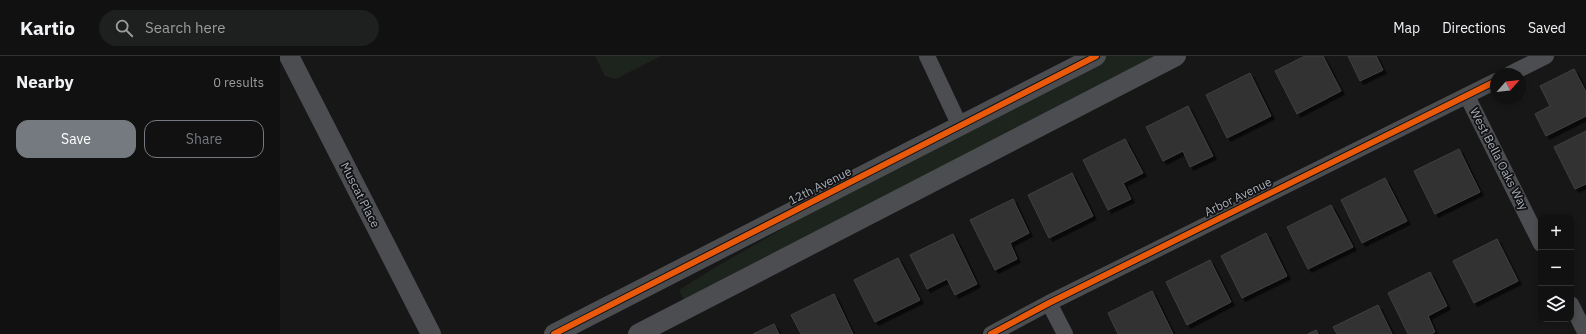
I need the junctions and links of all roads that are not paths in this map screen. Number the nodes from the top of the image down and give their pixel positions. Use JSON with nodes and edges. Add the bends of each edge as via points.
{"nodes":[{"id":1,"x":288,"y":56,"type":"edge"},
{"id":2,"x":927,"y":56,"type":"edge"},
{"id":3,"x":1096,"y":56,"type":"edge"},
{"id":4,"x":1176,"y":56,"type":"edge"},
{"id":5,"x":1546,"y":56,"type":"edge"},
{"id":6,"x":1522,"y":68,"type":"edge"},
{"id":7,"x":1490,"y":84,"type":"edge"},
{"id":8,"x":1467,"y":96,"type":"junction"},
{"id":9,"x":960,"y":126,"type":"junction"},
{"id":10,"x":1538,"y":238,"type":"edge"},
{"id":11,"x":1049,"y":303,"type":"junction"},
{"id":12,"x":1574,"y":311,"type":"edge"},
{"id":13,"x":1584,"y":333,"type":"edge"},
{"id":14,"x":431,"y":334,"type":"edge"},
{"id":15,"x":554,"y":334,"type":"edge"},
{"id":16,"x":638,"y":334,"type":"edge"},
{"id":17,"x":991,"y":334,"type":"edge"},
{"id":18,"x":1065,"y":334,"type":"edge"}],
"edges":[{"from":1,"to":14,"type":"street","name":"Muscat Place"},
{"from":2,"to":9,"type":"street"},
{"from":3,"to":9,"type":"street","name":"12th Avenue"},
{"from":4,"to":16,"type":"street"},
{"from":5,"to":6,"type":"street"},
{"from":7,"to":8,"type":"street","name":"Arbor Avenue"},
{"from":8,"to":10,"type":"street","name":"West Bella Oaks Way"},
{"from":8,"to":11,"type":"street","name":"Arbor Avenue"},
{"from":9,"to":15,"type":"street","name":"12th Avenue"},
{"from":11,"to":17,"type":"street","name":"Arbor Avenue"},
{"from":11,"to":18,"type":"street"},
{"from":12,"to":13,"type":"street"}]}
